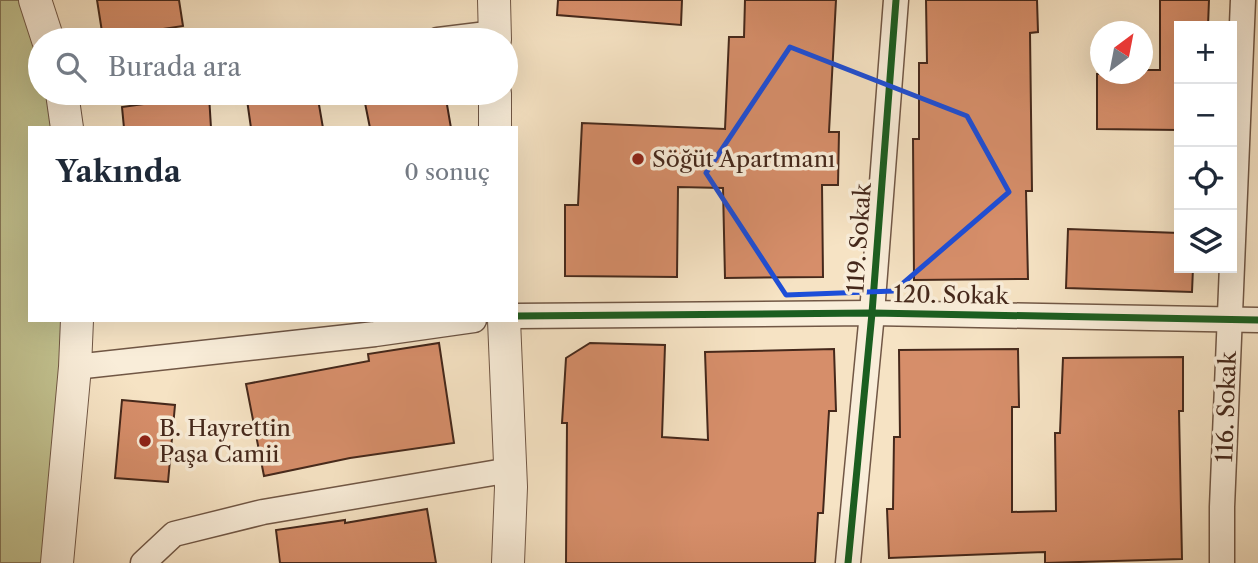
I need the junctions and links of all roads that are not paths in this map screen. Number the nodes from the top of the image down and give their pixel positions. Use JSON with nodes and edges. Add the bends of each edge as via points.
{"nodes":[{"id":1,"x":35,"y":0,"type":"edge"},
{"id":2,"x":494,"y":0,"type":"edge"},
{"id":3,"x":896,"y":0,"type":"edge"},
{"id":4,"x":1243,"y":0,"type":"edge"},
{"id":5,"x":44,"y":28,"type":"edge"},
{"id":6,"x":495,"y":28,"type":"edge"},
{"id":7,"x":64,"y":105,"type":"edge"},
{"id":8,"x":495,"y":105,"type":"edge"},
{"id":9,"x":67,"y":126,"type":"edge"},
{"id":10,"x":495,"y":126,"type":"edge"},
{"id":11,"x":872,"y":313,"type":"junction"},
{"id":12,"x":518,"y":316,"type":"edge"},
{"id":13,"x":1230,"y":320,"type":"junction"},
{"id":14,"x":1258,"y":320,"type":"edge"},
{"id":15,"x":77,"y":322,"type":"edge"},
{"id":16,"x":460,"y":322,"type":"edge"},
{"id":17,"x":504,"y":322,"type":"edge"},
{"id":18,"x":75,"y":367,"type":"junction"},
{"id":19,"x":510,"y":470,"type":"junction"},
{"id":20,"x":57,"y":563,"type":"edge"},
{"id":21,"x":143,"y":563,"type":"edge"},
{"id":22,"x":508,"y":563,"type":"edge"},
{"id":23,"x":848,"y":563,"type":"edge"},
{"id":24,"x":1222,"y":563,"type":"edge"}],
"edges":[{"from":1,"to":5,"type":"street"},
{"from":2,"to":6,"type":"street"},
{"from":3,"to":11,"type":"street","name":"119. Sokak"},
{"from":4,"to":13,"type":"street","name":"116. Sokak"},
{"from":7,"to":9,"type":"street"},
{"from":8,"to":10,"type":"street"},
{"from":11,"to":12,"type":"street","name":"120. Sokak"},
{"from":11,"to":13,"type":"street","name":"120. Sokak"},
{"from":11,"to":23,"type":"street","name":"119. Sokak"},
{"from":13,"to":14,"type":"street","name":"120. Sokak"},
{"from":13,"to":24,"type":"street","name":"116. Sokak"},
{"from":15,"to":18,"type":"street"},
{"from":16,"to":18,"type":"street"},
{"from":17,"to":19,"type":"street"},
{"from":18,"to":20,"type":"street"},
{"from":19,"to":21,"type":"street","via":[[263,512],[174,534]]},
{"from":19,"to":22,"type":"street"}]}
